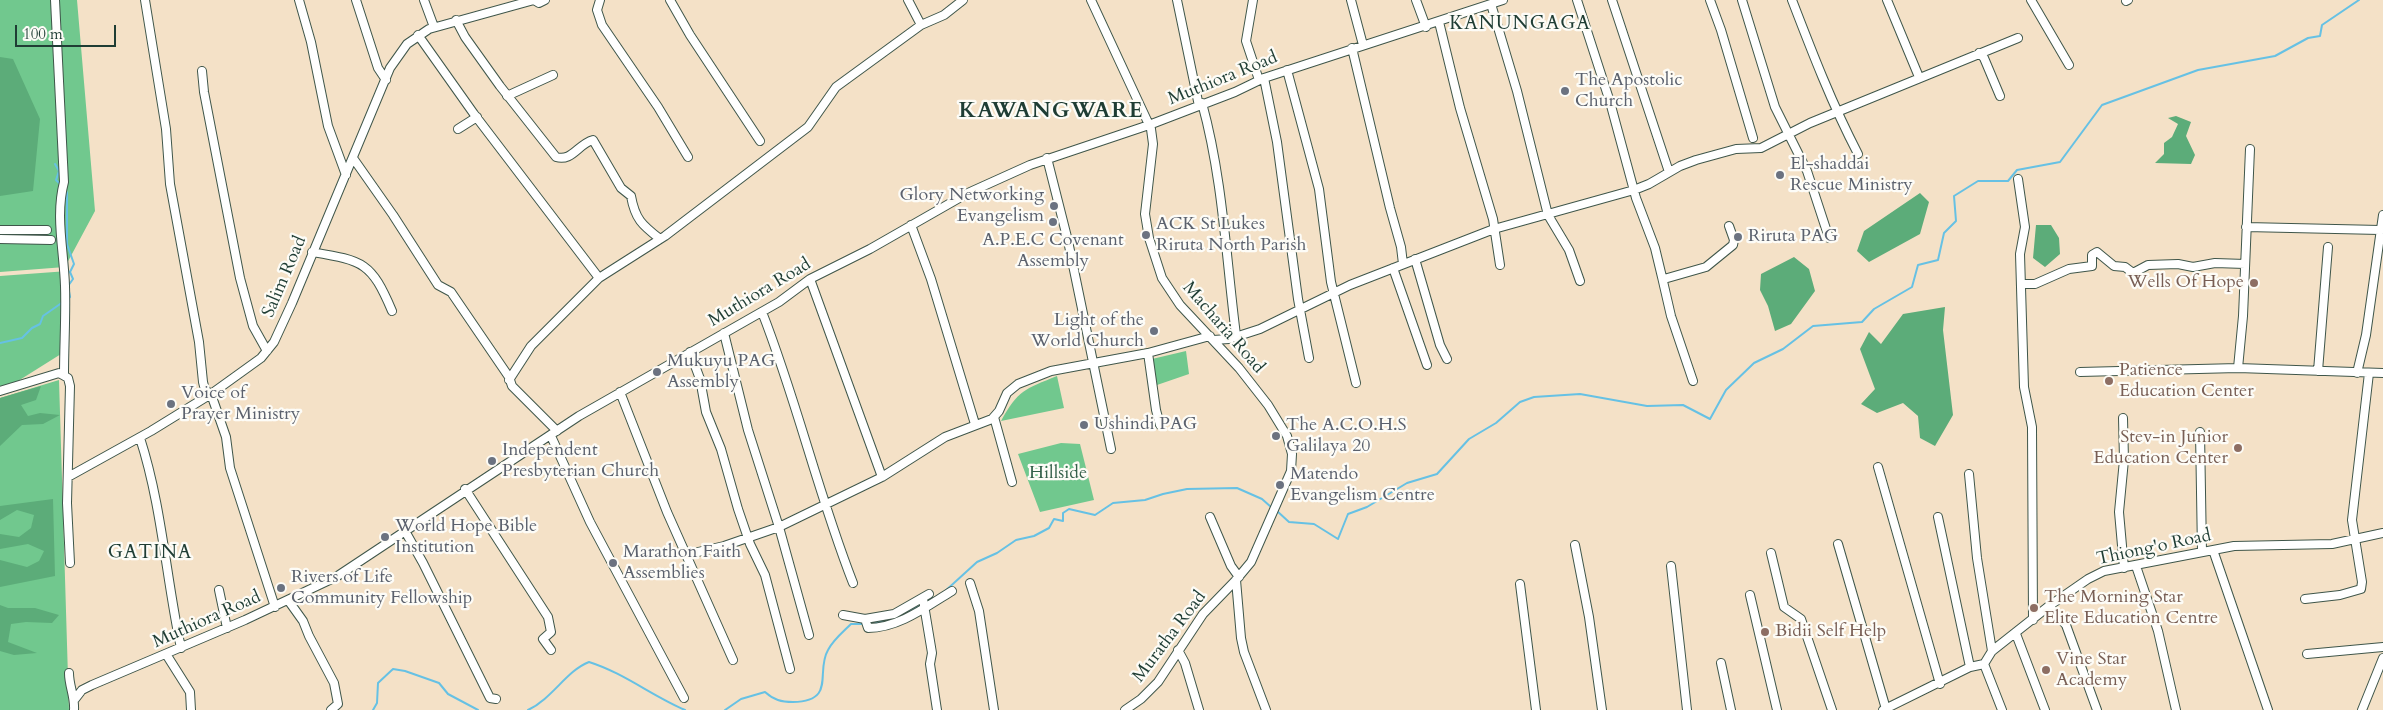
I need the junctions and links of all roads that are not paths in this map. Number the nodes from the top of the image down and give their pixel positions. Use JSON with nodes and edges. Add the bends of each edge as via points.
{"nodes":[{"id":1,"x":55,"y":0,"type":"edge"},
{"id":2,"x":145,"y":0,"type":"edge"},
{"id":3,"x":299,"y":0,"type":"edge"},
{"id":4,"x":356,"y":0,"type":"edge"},
{"id":5,"x":424,"y":0,"type":"edge"},
{"id":6,"x":600,"y":0,"type":"edge"},
{"id":7,"x":670,"y":0,"type":"edge"},
{"id":8,"x":908,"y":0,"type":"edge"},
{"id":9,"x":963,"y":0,"type":"edge"},
{"id":10,"x":1091,"y":0,"type":"edge"},
{"id":11,"x":1176,"y":0,"type":"edge"},
{"id":12,"x":1253,"y":0,"type":"edge"},
{"id":13,"x":1351,"y":0,"type":"edge"},
{"id":14,"x":1416,"y":0,"type":"edge"},
{"id":15,"x":1503,"y":0,"type":"edge"},
{"id":16,"x":1577,"y":0,"type":"edge"},
{"id":17,"x":1612,"y":0,"type":"edge"},
{"id":18,"x":1710,"y":0,"type":"edge"},
{"id":19,"x":1742,"y":0,"type":"edge"},
{"id":20,"x":1792,"y":0,"type":"edge"},
{"id":21,"x":1887,"y":0,"type":"edge"},
{"id":22,"x":2032,"y":0,"type":"edge"},
{"id":23,"x":538,"y":1,"type":"edge"},
{"id":24,"x":1491,"y":4,"type":"junction"},
{"id":25,"x":456,"y":20,"type":"junction"},
{"id":26,"x":1439,"y":22,"type":"junction"},
{"id":27,"x":921,"y":25,"type":"junction"},
{"id":28,"x":434,"y":27,"type":"junction"},
{"id":29,"x":1426,"y":27,"type":"junction"},
{"id":30,"x":418,"y":35,"type":"junction"},
{"id":31,"x":2018,"y":38,"type":"dead end"},
{"id":32,"x":1363,"y":45,"type":"junction"},
{"id":33,"x":1352,"y":48,"type":"junction"},
{"id":34,"x":1980,"y":53,"type":"junction"},
{"id":35,"x":2069,"y":64,"type":"dead end"},
{"id":36,"x":1288,"y":70,"type":"junction"},
{"id":37,"x":202,"y":71,"type":"dead end"},
{"id":38,"x":553,"y":75,"type":"dead end"},
{"id":39,"x":1919,"y":77,"type":"junction"},
{"id":40,"x":1262,"y":79,"type":"junction"},
{"id":41,"x":386,"y":80,"type":"junction"},
{"id":42,"x":508,"y":96,"type":"junction"},
{"id":43,"x":2000,"y":96,"type":"dead end"},
{"id":44,"x":1201,"y":105,"type":"junction"},
{"id":45,"x":1837,"y":113,"type":"junction"},
{"id":46,"x":477,"y":117,"type":"junction"},
{"id":47,"x":1149,"y":125,"type":"junction"},
{"id":48,"x":458,"y":130,"type":"dead end"},
{"id":49,"x":1789,"y":133,"type":"junction"},
{"id":50,"x":1753,"y":138,"type":"dead end"},
{"id":51,"x":760,"y":141,"type":"dead end"},
{"id":52,"x":2250,"y":149,"type":"dead end"},
{"id":53,"x":1858,"y":154,"type":"dead end"},
{"id":54,"x":688,"y":157,"type":"dead end"},
{"id":55,"x":353,"y":158,"type":"junction"},
{"id":56,"x":1047,"y":158,"type":"junction"},
{"id":57,"x":1670,"y":172,"type":"junction"},
{"id":58,"x":346,"y":174,"type":"junction"},
{"id":59,"x":2018,"y":179,"type":"dead end"},
{"id":60,"x":1634,"y":190,"type":"junction"},
{"id":61,"x":1548,"y":215,"type":"junction"},
{"id":62,"x":2383,"y":216,"type":"edge"},
{"id":63,"x":912,"y":225,"type":"junction"},
{"id":64,"x":1729,"y":226,"type":"dead end"},
{"id":65,"x":2246,"y":227,"type":"junction"},
{"id":66,"x":1494,"y":229,"type":"junction"},
{"id":67,"x":0,"y":230,"type":"edge"},
{"id":68,"x":47,"y":230,"type":"dead end"},
{"id":69,"x":2380,"y":230,"type":"junction"},
{"id":70,"x":1829,"y":238,"type":"dead end"},
{"id":71,"x":0,"y":239,"type":"edge"},
{"id":72,"x":660,"y":239,"type":"junction"},
{"id":73,"x":51,"y":240,"type":"dead end"},
{"id":74,"x":2328,"y":247,"type":"dead end"},
{"id":75,"x":312,"y":252,"type":"junction"},
{"id":76,"x":1414,"y":259,"type":"junction"},
{"id":77,"x":1404,"y":264,"type":"junction"},
{"id":78,"x":2245,"y":264,"type":"junction"},
{"id":79,"x":1500,"y":265,"type":"dead end"},
{"id":80,"x":1393,"y":268,"type":"junction"},
{"id":81,"x":599,"y":278,"type":"junction"},
{"id":82,"x":1662,"y":278,"type":"junction"},
{"id":83,"x":810,"y":279,"type":"junction"},
{"id":84,"x":1580,"y":281,"type":"dead end"},
{"id":85,"x":2021,"y":284,"type":"junction"},
{"id":86,"x":1334,"y":292,"type":"junction"},
{"id":87,"x":1299,"y":308,"type":"junction"},
{"id":88,"x":392,"y":312,"type":"dead end"},
{"id":89,"x":762,"y":312,"type":"junction"},
{"id":90,"x":724,"y":334,"type":"junction"},
{"id":91,"x":1236,"y":335,"type":"junction"},
{"id":92,"x":1212,"y":338,"type":"junction"},
{"id":93,"x":267,"y":351,"type":"junction"},
{"id":94,"x":690,"y":352,"type":"junction"},
{"id":95,"x":1148,"y":353,"type":"junction"},
{"id":96,"x":1309,"y":358,"type":"dead end"},
{"id":97,"x":1447,"y":359,"type":"dead end"},
{"id":98,"x":1094,"y":363,"type":"junction"},
{"id":99,"x":1427,"y":365,"type":"dead end"},
{"id":100,"x":2238,"y":368,"type":"junction"},
{"id":101,"x":2318,"y":371,"type":"junction"},
{"id":102,"x":2080,"y":372,"type":"dead end"},
{"id":103,"x":2356,"y":373,"type":"junction"},
{"id":104,"x":2370,"y":373,"type":"junction"},
{"id":105,"x":2383,"y":373,"type":"edge"},
{"id":106,"x":64,"y":375,"type":"junction"},
{"id":107,"x":509,"y":380,"type":"junction"},
{"id":108,"x":1694,"y":381,"type":"dead end"},
{"id":109,"x":1356,"y":383,"type":"dead end"},
{"id":110,"x":0,"y":392,"type":"edge"},
{"id":111,"x":620,"y":392,"type":"junction"},
{"id":112,"x":211,"y":394,"type":"junction"},
{"id":113,"x":994,"y":416,"type":"junction"},
{"id":114,"x":2123,"y":418,"type":"dead end"},
{"id":115,"x":975,"y":424,"type":"junction"},
{"id":116,"x":1160,"y":425,"type":"dead end"},
{"id":117,"x":2200,"y":432,"type":"dead end"},
{"id":118,"x":554,"y":433,"type":"junction"},
{"id":119,"x":140,"y":438,"type":"junction"},
{"id":120,"x":1111,"y":449,"type":"dead end"},
{"id":121,"x":1878,"y":467,"type":"dead end"},
{"id":122,"x":1969,"y":474,"type":"dead end"},
{"id":123,"x":68,"y":477,"type":"junction"},
{"id":124,"x":882,"y":477,"type":"junction"},
{"id":125,"x":1012,"y":482,"type":"dead end"},
{"id":126,"x":465,"y":489,"type":"junction"},
{"id":127,"x":825,"y":504,"type":"junction"},
{"id":128,"x":1210,"y":517,"type":"dead end"},
{"id":129,"x":1938,"y":517,"type":"dead end"},
{"id":130,"x":779,"y":527,"type":"junction"},
{"id":131,"x":405,"y":531,"type":"junction"},
{"id":132,"x":2383,"y":533,"type":"edge"},
{"id":133,"x":748,"y":538,"type":"junction"},
{"id":134,"x":2354,"y":540,"type":"junction"},
{"id":135,"x":1838,"y":544,"type":"dead end"},
{"id":136,"x":1575,"y":545,"type":"dead end"},
{"id":137,"x":2213,"y":550,"type":"junction"},
{"id":138,"x":2202,"y":552,"type":"junction"},
{"id":139,"x":1771,"y":554,"type":"dead end"},
{"id":140,"x":685,"y":555,"type":"junction"},
{"id":141,"x":70,"y":563,"type":"dead end"},
{"id":142,"x":1671,"y":566,"type":"dead end"},
{"id":143,"x":2136,"y":566,"type":"junction"},
{"id":144,"x":2124,"y":568,"type":"junction"},
{"id":145,"x":1238,"y":578,"type":"junction"},
{"id":146,"x":853,"y":583,"type":"dead end"},
{"id":147,"x":970,"y":583,"type":"dead end"},
{"id":148,"x":1520,"y":584,"type":"dead end"},
{"id":149,"x":219,"y":590,"type":"dead end"},
{"id":150,"x":952,"y":591,"type":"dead end"},
{"id":151,"x":1750,"y":595,"type":"dead end"},
{"id":152,"x":2305,"y":599,"type":"dead end"},
{"id":153,"x":288,"y":600,"type":"junction"},
{"id":154,"x":925,"y":602,"type":"junction"},
{"id":155,"x":2049,"y":606,"type":"junction"},
{"id":156,"x":275,"y":607,"type":"junction"},
{"id":157,"x":843,"y":615,"type":"dead end"},
{"id":158,"x":865,"y":619,"type":"junction"},
{"id":159,"x":2033,"y":620,"type":"junction"},
{"id":160,"x":227,"y":628,"type":"junction"},
{"id":161,"x":2016,"y":634,"type":"junction"},
{"id":162,"x":809,"y":635,"type":"dead end"},
{"id":163,"x":181,"y":648,"type":"junction"},
{"id":164,"x":2383,"y":648,"type":"edge"},
{"id":165,"x":551,"y":650,"type":"dead end"},
{"id":166,"x":1178,"y":650,"type":"junction"},
{"id":167,"x":1992,"y":651,"type":"junction"},
{"id":168,"x":166,"y":654,"type":"junction"},
{"id":169,"x":2307,"y":654,"type":"dead end"},
{"id":170,"x":2383,"y":658,"type":"edge"},
{"id":171,"x":733,"y":660,"type":"dead end"},
{"id":172,"x":1721,"y":663,"type":"dead end"},
{"id":173,"x":1984,"y":664,"type":"junction"},
{"id":174,"x":1970,"y":668,"type":"junction"},
{"id":175,"x":790,"y":669,"type":"dead end"},
{"id":176,"x":69,"y":673,"type":"dead end"},
{"id":177,"x":1940,"y":684,"type":"junction"},
{"id":178,"x":684,"y":698,"type":"dead end"},
{"id":179,"x":75,"y":699,"type":"junction"},
{"id":180,"x":496,"y":699,"type":"dead end"},
{"id":181,"x":1885,"y":709,"type":"edge"},
{"id":182,"x":74,"y":710,"type":"edge"},
{"id":183,"x":191,"y":710,"type":"edge"},
{"id":184,"x":331,"y":710,"type":"edge"},
{"id":185,"x":936,"y":710,"type":"edge"},
{"id":186,"x":994,"y":710,"type":"edge"},
{"id":187,"x":1125,"y":710,"type":"edge"},
{"id":188,"x":1199,"y":710,"type":"edge"},
{"id":189,"x":1266,"y":710,"type":"edge"},
{"id":190,"x":1536,"y":710,"type":"edge"},
{"id":191,"x":1602,"y":710,"type":"edge"},
{"id":192,"x":1687,"y":710,"type":"edge"},
{"id":193,"x":1731,"y":710,"type":"edge"},
{"id":194,"x":1777,"y":710,"type":"edge"},
{"id":195,"x":1832,"y":710,"type":"edge"},
{"id":196,"x":2002,"y":710,"type":"edge"},
{"id":197,"x":2045,"y":710,"type":"edge"},
{"id":198,"x":2097,"y":710,"type":"edge"},
{"id":199,"x":2176,"y":710,"type":"edge"},
{"id":200,"x":2268,"y":710,"type":"edge"},
{"id":201,"x":2362,"y":710,"type":"edge"}],
"edges":[{"from":1,"to":106,"type":"street","via":[[64,182],[60,198],[65,285]]},
{"from":2,"to":112,"type":"street","via":[[166,129],[170,184],[199,342],[203,382],[205,390]]},
{"from":3,"to":58,"type":"street","via":[[328,126]]},
{"from":4,"to":41,"type":"street","via":[[378,68]]},
{"from":5,"to":28,"type":"street"},
{"from":6,"to":54,"type":"street","via":[[597,10],[602,25]]},
{"from":7,"to":51,"type":"street","via":[[690,36]]},
{"from":8,"to":27,"type":"street"},
{"from":9,"to":27,"type":"street","via":[[944,15]]},
{"from":10,"to":47,"type":"street","name":"Macharia Road"},
{"from":11,"to":44,"type":"street"},
{"from":12,"to":40,"type":"street","via":[[1246,41]]},
{"from":13,"to":32,"type":"street"},
{"from":14,"to":29,"type":"street"},
{"from":15,"to":24,"type":"street","name":"Muthiora Road"},
{"from":16,"to":60,"type":"street"},
{"from":17,"to":57,"type":"street"},
{"from":18,"to":50,"type":"street"},
{"from":19,"to":49,"type":"street","via":[[1775,107]]},
{"from":20,"to":45,"type":"street"},
{"from":21,"to":39,"type":"street"},
{"from":22,"to":35,"type":"street"},
{"from":23,"to":25,"type":"street","name":"Salim Road"},
{"from":24,"to":26,"type":"street","name":"Muthiora Road"},
{"from":24,"to":61,"type":"street"},
{"from":25,"to":28,"type":"street","name":"Salim Road"},
{"from":25,"to":42,"type":"street"},
{"from":26,"to":29,"type":"street","name":"Muthiora Road"},
{"from":26,"to":66,"type":"street"},
{"from":27,"to":72,"type":"street","via":[[836,87],[808,127]]},
{"from":28,"to":30,"type":"street","name":"Salim Road"},
{"from":29,"to":32,"type":"street","name":"Muthiora Road"},
{"from":30,"to":41,"type":"street","name":"Salim Road","via":[[400,52]]},
{"from":30,"to":46,"type":"street"},
{"from":31,"to":34,"type":"street"},
{"from":32,"to":33,"type":"street","name":"Muthiora Road"},
{"from":33,"to":36,"type":"street","name":"Muthiora Road"},
{"from":33,"to":77,"type":"street"},
{"from":34,"to":39,"type":"street"},
{"from":34,"to":43,"type":"street"},
{"from":36,"to":40,"type":"street","name":"Muthiora Road"},
{"from":36,"to":86,"type":"street","via":[[1319,190]]},
{"from":37,"to":93,"type":"street","via":[[240,278],[253,326]]},
{"from":38,"to":42,"type":"street"},
{"from":39,"to":45,"type":"street"},
{"from":40,"to":44,"type":"street","name":"Muthiora Road"},
{"from":40,"to":87,"type":"street","via":[[1278,152]]},
{"from":41,"to":55,"type":"street","name":"Salim Road"},
{"from":42,"to":72,"type":"street","via":[[556,157],[570,156],[592,140],[621,188],[631,196],[634,213]]},
{"from":44,"to":47,"type":"street","name":"Muthiora Road"},
{"from":44,"to":91,"type":"street","via":[[1213,141]]},
{"from":45,"to":49,"type":"street"},
{"from":45,"to":53,"type":"street"},
{"from":46,"to":48,"type":"street"},
{"from":46,"to":81,"type":"street"},
{"from":47,"to":56,"type":"street","name":"Muthiora Road"},
{"from":47,"to":92,"type":"street","name":"Macharia Road","via":[[1153,144],[1145,199],[1148,238],[1168,288]]},
{"from":49,"to":57,"type":"street","via":[[1761,148],[1719,153]]},
{"from":49,"to":70,"type":"street","via":[[1807,171]]},
{"from":52,"to":65,"type":"street"},
{"from":55,"to":58,"type":"street","name":"Salim Road"},
{"from":55,"to":107,"type":"street","via":[[438,285],[451,292]]},
{"from":56,"to":63,"type":"street","name":"Muthiora Road","via":[[968,193]]},
{"from":56,"to":98,"type":"street"},
{"from":57,"to":60,"type":"street"},
{"from":58,"to":75,"type":"street","name":"Salim Road"},
{"from":59,"to":85,"type":"street","via":[[2024,227],[2020,254]]},
{"from":60,"to":61,"type":"street"},
{"from":60,"to":82,"type":"street"},
{"from":61,"to":66,"type":"street"},
{"from":61,"to":84,"type":"street","via":[[1569,250]]},
{"from":62,"to":69,"type":"street"},
{"from":63,"to":83,"type":"street","name":"Muthiora Road"},
{"from":63,"to":115,"type":"street"},
{"from":64,"to":82,"type":"street","via":[[1733,245],[1714,262]]},
{"from":65,"to":69,"type":"street"},
{"from":65,"to":78,"type":"street"},
{"from":66,"to":76,"type":"street"},
{"from":66,"to":79,"type":"street"},
{"from":67,"to":68,"type":"street"},
{"from":69,"to":103,"type":"street","via":[[2366,335]]},
{"from":71,"to":73,"type":"street"},
{"from":72,"to":81,"type":"street"},
{"from":74,"to":101,"type":"street"},
{"from":75,"to":88,"type":"street","via":[[347,258],[367,267],[382,287]]},
{"from":75,"to":93,"type":"street","name":"Salim Road"},
{"from":76,"to":77,"type":"street"},
{"from":76,"to":97,"type":"street"},
{"from":77,"to":80,"type":"street"},
{"from":78,"to":85,"type":"street","via":[[2215,262],[2193,267],[2178,264],[2148,266],[2133,273],[2125,267],[2114,266],[2097,252],[2092,255],[2092,266],[2069,269],[2035,284]]},
{"from":78,"to":100,"type":"street"},
{"from":80,"to":86,"type":"street"},
{"from":80,"to":99,"type":"street"},
{"from":81,"to":107,"type":"street","via":[[531,346]]},
{"from":82,"to":108,"type":"street","via":[[1671,316]]},
{"from":83,"to":89,"type":"street","name":"Muthiora Road"},
{"from":83,"to":124,"type":"street"},
{"from":85,"to":159,"type":"street","via":[[2024,387],[2032,427]]},
{"from":86,"to":87,"type":"street"},
{"from":86,"to":109,"type":"street"},
{"from":87,"to":91,"type":"street","via":[[1260,329]]},
{"from":87,"to":96,"type":"street"},
{"from":89,"to":90,"type":"street","name":"Muthiora Road"},
{"from":89,"to":127,"type":"street","via":[[796,407]]},
{"from":90,"to":94,"type":"street","name":"Muthiora Road"},
{"from":90,"to":130,"type":"street","via":[[748,430]]},
{"from":91,"to":92,"type":"street","via":[[1229,339]]},
{"from":92,"to":95,"type":"street"},
{"from":92,"to":145,"type":"street","name":"Macharia Road","via":[[1268,404],[1287,436],[1292,454],[1291,471],[1270,514],[1266,530],[1251,562]]},
{"from":93,"to":112,"type":"street","name":"Salim Road"},
{"from":94,"to":111,"type":"street","name":"Muthiora Road"},
{"from":94,"to":133,"type":"street","via":[[700,379],[706,412],[721,449]]},
{"from":95,"to":98,"type":"street"},
{"from":95,"to":116,"type":"street"},
{"from":98,"to":113,"type":"street","via":[[1051,371],[1018,384],[1007,393]]},
{"from":98,"to":120,"type":"street"},
{"from":100,"to":101,"type":"street"},
{"from":100,"to":102,"type":"street"},
{"from":101,"to":103,"type":"street"},
{"from":103,"to":104,"type":"street"},
{"from":104,"to":105,"type":"street"},
{"from":104,"to":134,"type":"street","via":[[2354,497]]},
{"from":106,"to":110,"type":"street","via":[[52,375]]},
{"from":106,"to":123,"type":"street","via":[[70,386]]},
{"from":107,"to":118,"type":"street"},
{"from":111,"to":118,"type":"street","name":"Muthiora Road"},
{"from":111,"to":140,"type":"street"},
{"from":112,"to":119,"type":"street","name":"Salim Road"},
{"from":112,"to":156,"type":"street","via":[[226,437],[230,468]]},
{"from":113,"to":115,"type":"street"},
{"from":113,"to":125,"type":"street"},
{"from":114,"to":144,"type":"street","via":[[2124,460],[2119,512]]},
{"from":115,"to":124,"type":"street","via":[[945,437]]},
{"from":117,"to":138,"type":"street"},
{"from":118,"to":126,"type":"street","name":"Muthiora Road"},
{"from":118,"to":178,"type":"street","via":[[598,538]]},
{"from":119,"to":123,"type":"street","name":"Salim Road"},
{"from":119,"to":163,"type":"street","via":[[149,467]]},
{"from":121,"to":177,"type":"street"},
{"from":122,"to":167,"type":"street","via":[[1977,558]]},
{"from":123,"to":141,"type":"street"},
{"from":124,"to":127,"type":"street"},
{"from":126,"to":131,"type":"street","name":"Muthiora Road"},
{"from":126,"to":165,"type":"street","via":[[548,617],[551,632],[543,639]]},
{"from":127,"to":130,"type":"street"},
{"from":127,"to":146,"type":"street"},
{"from":128,"to":145,"type":"street"},
{"from":129,"to":174,"type":"street"},
{"from":130,"to":133,"type":"street"},
{"from":130,"to":162,"type":"street"},
{"from":131,"to":153,"type":"street","name":"Muthiora Road","via":[[336,577]]},
{"from":131,"to":180,"type":"street","via":[[490,698]]},
{"from":132,"to":134,"type":"street","name":"Thiong'o Road"},
{"from":133,"to":140,"type":"street"},
{"from":133,"to":175,"type":"street","via":[[764,575]]},
{"from":134,"to":137,"type":"street","name":"Thiong'o Road","via":[[2332,544],[2234,546]]},
{"from":134,"to":152,"type":"street","via":[[2362,582],[2360,589]]},
{"from":135,"to":181,"type":"street"},
{"from":136,"to":191,"type":"street"},
{"from":137,"to":138,"type":"street","name":"Thiong'o Road"},
{"from":137,"to":200,"type":"street"},
{"from":138,"to":143,"type":"street","name":"Thiong'o Road"},
{"from":139,"to":195,"type":"street","via":[[1784,607],[1801,620]]},
{"from":140,"to":171,"type":"street"},
{"from":142,"to":192,"type":"street"},
{"from":143,"to":144,"type":"street","name":"Thiong'o Road"},
{"from":143,"to":199,"type":"street","via":[[2158,631]]},
{"from":144,"to":155,"type":"street","name":"Thiong'o Road","via":[[2104,571],[2088,579]]},
{"from":145,"to":166,"type":"street","name":"Muratha Road","via":[[1203,614]]},
{"from":145,"to":189,"type":"street","via":[[1242,645]]},
{"from":147,"to":186,"type":"street","via":[[979,611]]},
{"from":148,"to":190,"type":"street"},
{"from":149,"to":160,"type":"street"},
{"from":150,"to":154,"type":"street"},
{"from":151,"to":194,"type":"street"},
{"from":153,"to":156,"type":"street","name":"Muthiora Road"},
{"from":153,"to":184,"type":"street","via":[[303,621],[334,683],[338,704]]},
{"from":154,"to":158,"type":"street","via":[[894,614]]},
{"from":154,"to":158,"type":"street","via":[[898,621],[878,628],[868,628]]},
{"from":154,"to":185,"type":"street"},
{"from":155,"to":159,"type":"street","name":"Thiong'o Road"},
{"from":155,"to":198,"type":"street","via":[[2066,625]]},
{"from":156,"to":160,"type":"street","name":"Muthiora Road"},
{"from":157,"to":158,"type":"street"},
{"from":159,"to":161,"type":"street","name":"Thiong'o Road"},
{"from":160,"to":163,"type":"street","name":"Muthiora Road"},
{"from":161,"to":167,"type":"street","name":"Thiong'o Road"},
{"from":161,"to":197,"type":"street"},
{"from":163,"to":168,"type":"street","name":"Muthiora Road"},
{"from":164,"to":169,"type":"street"},
{"from":166,"to":187,"type":"street","name":"Muratha Road","via":[[1158,682]]},
{"from":166,"to":188,"type":"street"},
{"from":167,"to":173,"type":"street","name":"Thiong'o Road"},
{"from":168,"to":179,"type":"street","name":"Muthiora Road","via":[[87,687]]},
{"from":168,"to":183,"type":"street","via":[[190,692]]},
{"from":170,"to":201,"type":"street"},
{"from":172,"to":193,"type":"street"},
{"from":173,"to":174,"type":"street"},
{"from":173,"to":196,"type":"street"},
{"from":174,"to":177,"type":"street"},
{"from":176,"to":179,"type":"street","via":[[69,686]]},
{"from":177,"to":181,"type":"street"},
{"from":179,"to":182,"type":"street"}]}
